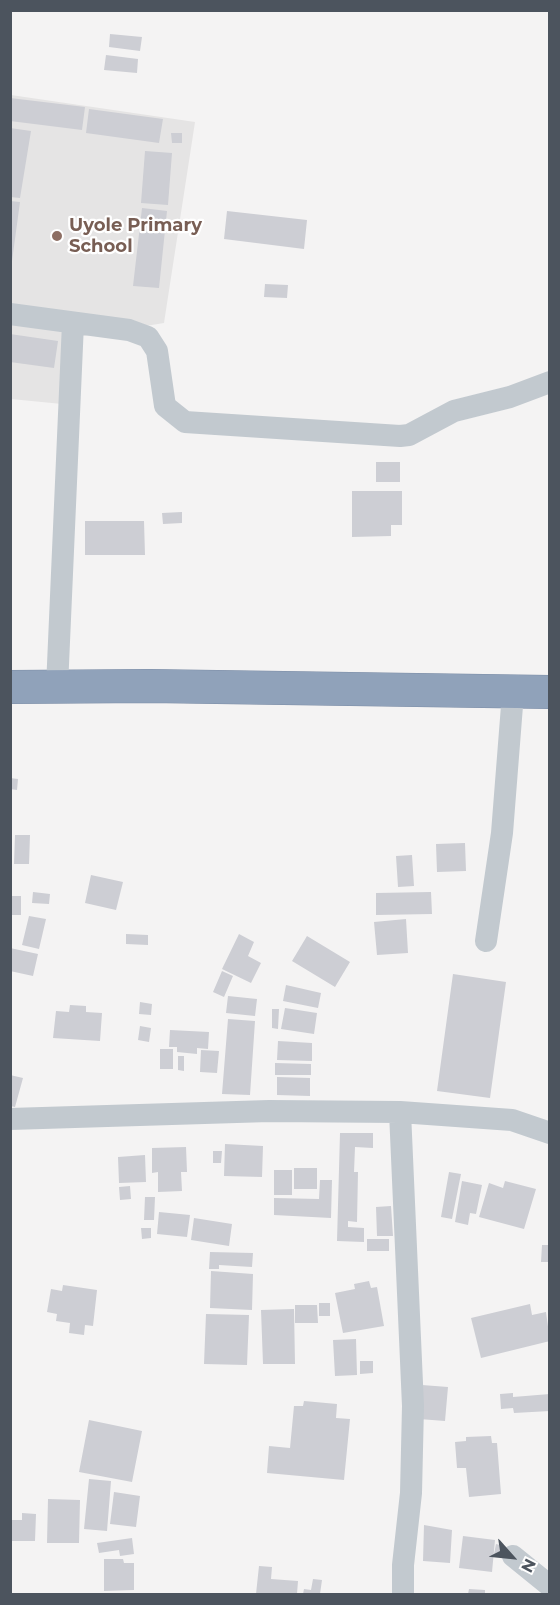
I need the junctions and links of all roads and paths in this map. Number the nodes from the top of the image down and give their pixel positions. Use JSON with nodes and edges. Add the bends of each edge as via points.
{"nodes":[{"id":1,"x":10,"y":314,"type":"edge"},
{"id":2,"x":74,"y":323,"type":"junction"},
{"id":3,"x":549,"y":382,"type":"edge"},
{"id":4,"x":10,"y":687,"type":"edge"},
{"id":5,"x":57,"y":687,"type":"junction"},
{"id":6,"x":549,"y":692,"type":"edge"},
{"id":7,"x":513,"y":693,"type":"junction"},
{"id":8,"x":486,"y":941,"type":"dead end"},
{"id":9,"x":400,"y":1112,"type":"junction"},
{"id":10,"x":10,"y":1119,"type":"edge"},
{"id":11,"x":549,"y":1133,"type":"edge"},
{"id":12,"x":513,"y":1556,"type":"dead end"},
{"id":13,"x":549,"y":1586,"type":"edge"},
{"id":14,"x":403,"y":1594,"type":"edge"}],
"edges":[{"from":1,"to":2,"type":"street"},
{"from":2,"to":3,"type":"street","via":[[129,330],[148,337],[158,351],[165,406],[178,418],[193,423],[409,435],[454,411]]},
{"from":2,"to":5,"type":"street"},
{"from":4,"to":5,"type":"highway"},
{"from":5,"to":7,"type":"highway"},
{"from":6,"to":7,"type":"highway"},
{"from":7,"to":8,"type":"street","via":[[502,833]]},
{"from":9,"to":10,"type":"street","via":[[269,1111]]},
{"from":9,"to":11,"type":"street","via":[[512,1120]]},
{"from":9,"to":14,"type":"street","via":[[413,1407]]},
{"from":12,"to":13,"type":"street"}]}
